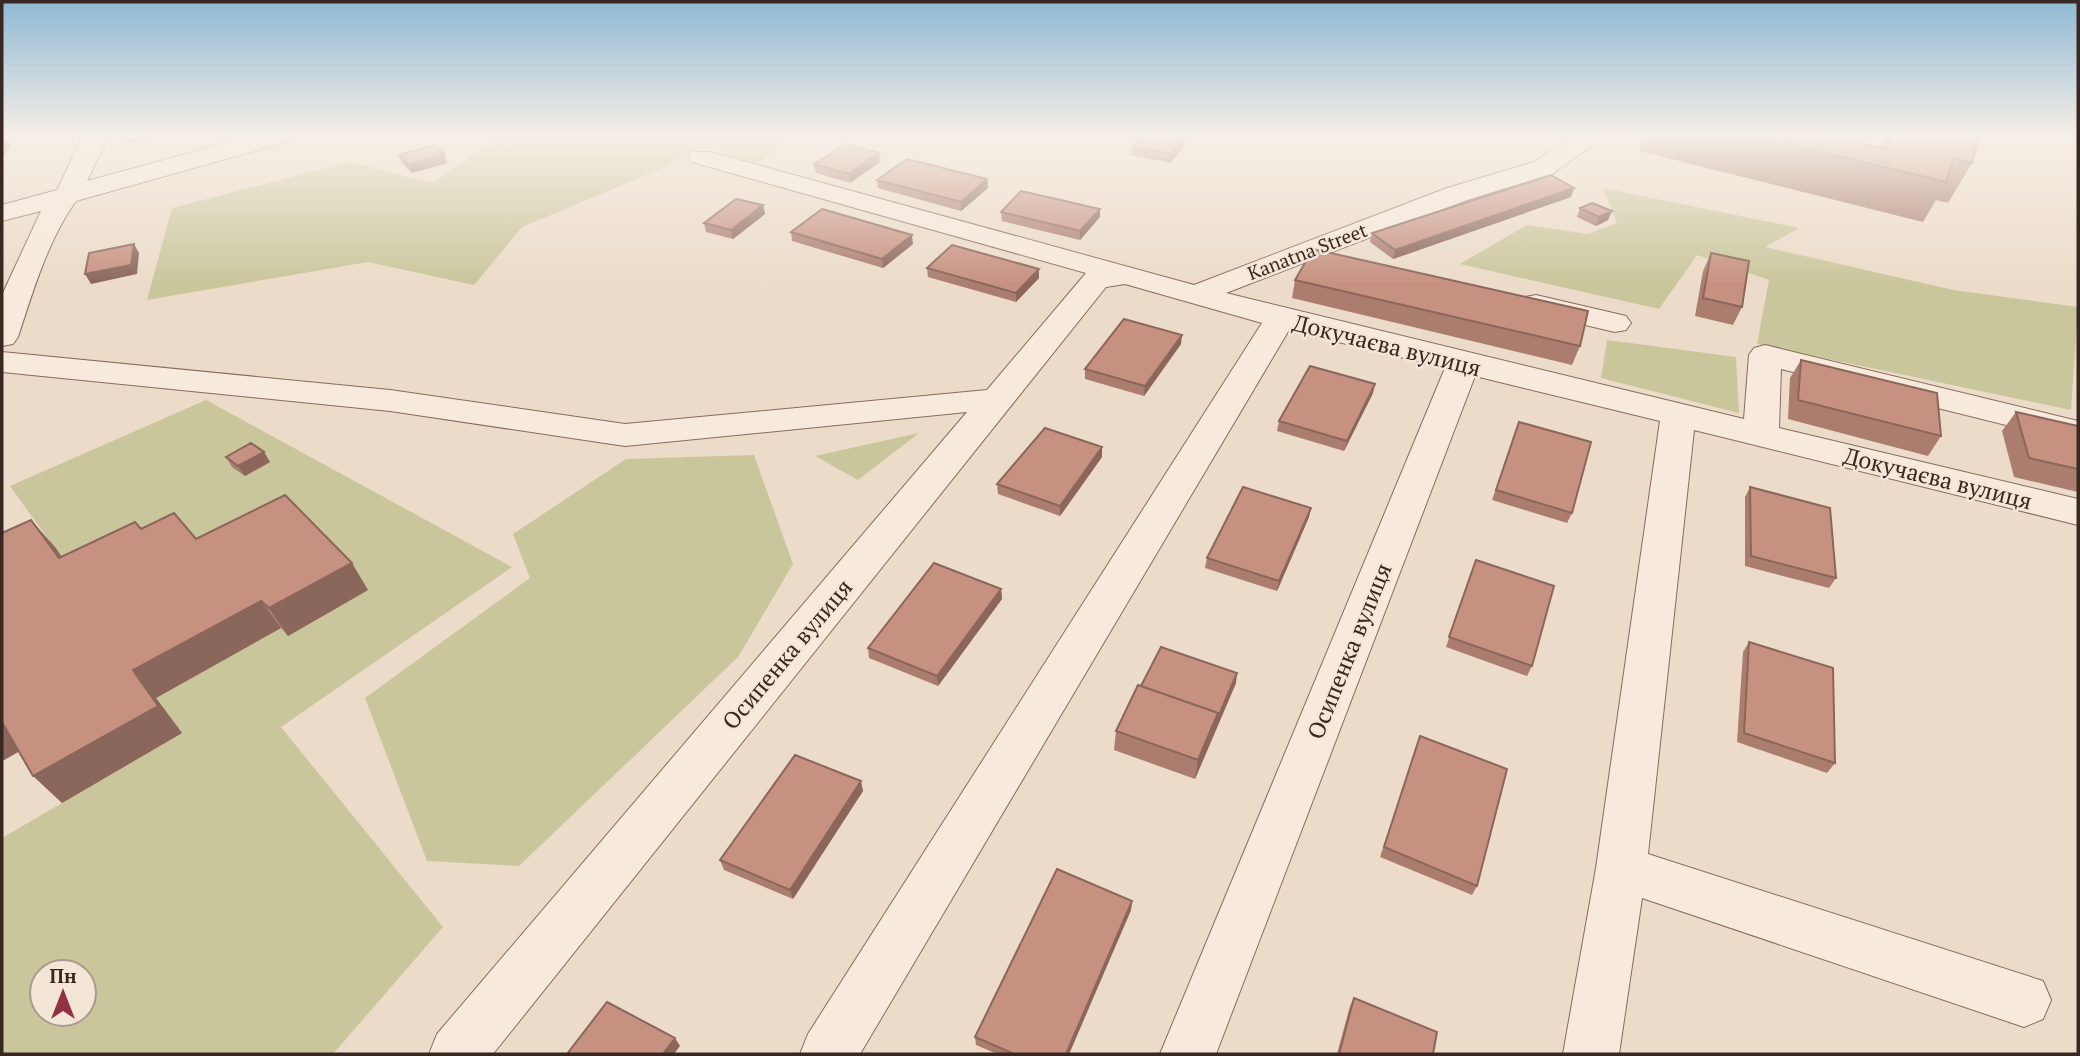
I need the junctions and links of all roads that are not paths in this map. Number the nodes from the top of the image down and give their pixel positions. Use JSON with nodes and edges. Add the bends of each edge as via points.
{"nodes":[{"id":1,"x":72,"y":185,"type":"edge"},
{"id":2,"x":94,"y":185,"type":"edge"},
{"id":3,"x":801,"y":185,"type":"edge"},
{"id":4,"x":1486,"y":185,"type":"edge"},
{"id":5,"x":69,"y":192,"type":"junction"},
{"id":6,"x":2,"y":213,"type":"edge"},
{"id":7,"x":1310,"y":251,"type":"junction"},
{"id":8,"x":1363,"y":263,"type":"edge"},
{"id":9,"x":1128,"y":275,"type":"junction"},
{"id":10,"x":1197,"y":294,"type":"junction"},
{"id":11,"x":1509,"y":298,"type":"edge"},
{"id":12,"x":1280,"y":318,"type":"junction"},
{"id":13,"x":1615,"y":323,"type":"dead end"},
{"id":14,"x":2,"y":337,"type":"edge"},
{"id":15,"x":2,"y":362,"type":"edge"},
{"id":16,"x":1463,"y":364,"type":"junction"},
{"id":17,"x":998,"y":399,"type":"junction"},
{"id":18,"x":1678,"y":415,"type":"junction"},
{"id":19,"x":2078,"y":432,"type":"edge"},
{"id":20,"x":1760,"y":435,"type":"junction"},
{"id":21,"x":2078,"y":512,"type":"edge"},
{"id":22,"x":1620,"y":868,"type":"junction"},
{"id":23,"x":2024,"y":1000,"type":"dead end"},
{"id":24,"x":457,"y":1054,"type":"edge"},
{"id":25,"x":828,"y":1054,"type":"edge"},
{"id":26,"x":1188,"y":1054,"type":"edge"},
{"id":27,"x":1591,"y":1054,"type":"edge"}],
"edges":[{"from":1,"to":5,"type":"street"},
{"from":2,"to":5,"type":"street"},
{"from":3,"to":9,"type":"street","name":"Докучаєва вулиця"},
{"from":4,"to":7,"type":"street","name":"Kanatna Street"},
{"from":5,"to":6,"type":"street"},
{"from":5,"to":14,"type":"street","via":[[52,215]]},
{"from":7,"to":8,"type":"street"},
{"from":7,"to":10,"type":"street","name":"Kanatna Street"},
{"from":9,"to":10,"type":"street","name":"Докучаєва вулиця"},
{"from":9,"to":17,"type":"street","name":"Осипенка вулиця","via":[[1097,279]]},
{"from":10,"to":12,"type":"street","name":"Докучаєва вулиця"},
{"from":11,"to":13,"type":"street"},
{"from":12,"to":16,"type":"street","name":"Докучаєва вулиця"},
{"from":12,"to":25,"type":"street"},
{"from":15,"to":17,"type":"street","via":[[177,383],[356,397],[625,435]]},
{"from":16,"to":18,"type":"street","name":"Докучаєва вулиця"},
{"from":16,"to":26,"type":"street","name":"Осипенка вулиця"},
{"from":17,"to":24,"type":"street","name":"Осипенка вулиця"},
{"from":18,"to":20,"type":"street","name":"Докучаєва вулиця"},
{"from":18,"to":22,"type":"street"},
{"from":19,"to":20,"type":"street","via":[[1765,355]]},
{"from":20,"to":21,"type":"street","name":"Докучаєва вулиця"},
{"from":22,"to":23,"type":"street"},
{"from":22,"to":27,"type":"street"}]}
